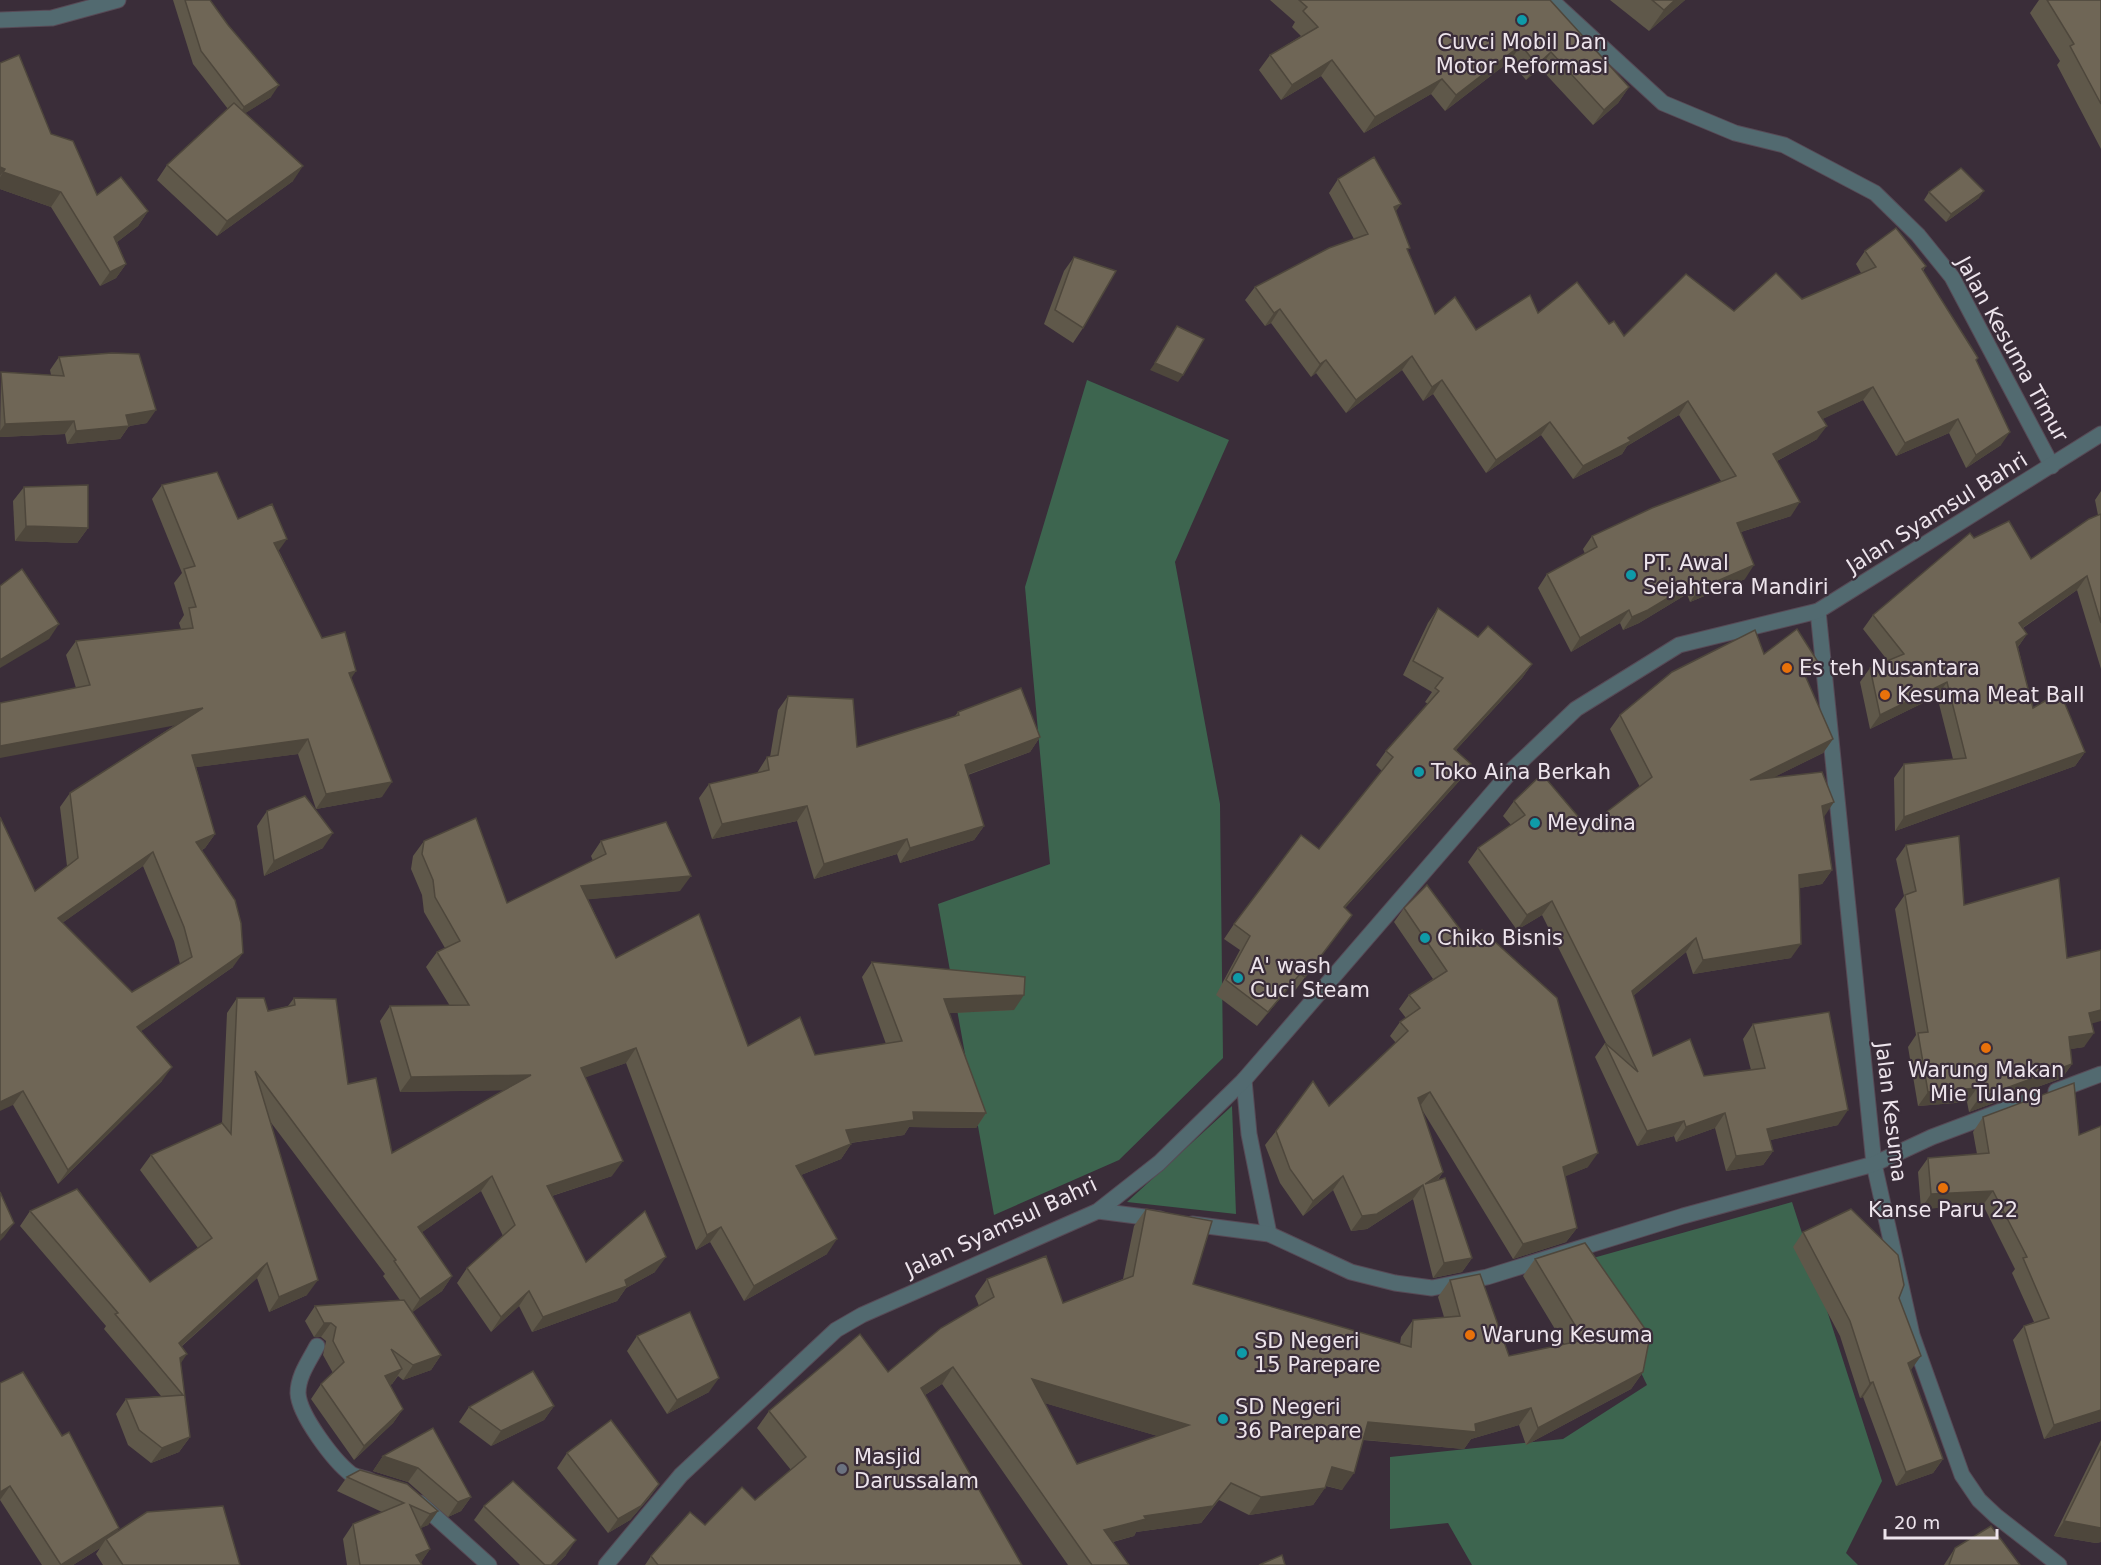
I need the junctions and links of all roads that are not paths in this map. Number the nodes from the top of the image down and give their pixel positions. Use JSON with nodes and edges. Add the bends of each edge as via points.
{"nodes":[{"id":1,"x":118,"y":0,"type":"edge"},
{"id":2,"x":1551,"y":0,"type":"edge"},
{"id":3,"x":0,"y":20,"type":"edge"},
{"id":4,"x":2101,"y":434,"type":"edge"},
{"id":5,"x":2052,"y":466,"type":"junction"},
{"id":6,"x":1818,"y":611,"type":"junction"},
{"id":7,"x":2101,"y":1074,"type":"edge"},
{"id":8,"x":1244,"y":1080,"type":"junction"},
{"id":9,"x":1874,"y":1164,"type":"junction"},
{"id":10,"x":1098,"y":1211,"type":"junction"},
{"id":11,"x":1269,"y":1234,"type":"junction"},
{"id":12,"x":317,"y":1346,"type":"dead end"},
{"id":13,"x":381,"y":1484,"type":"edge"},
{"id":14,"x":410,"y":1495,"type":"edge"},
{"id":15,"x":489,"y":1565,"type":"edge"},
{"id":16,"x":606,"y":1565,"type":"edge"},
{"id":17,"x":2059,"y":1565,"type":"edge"}],
"edges":[{"from":1,"to":3,"type":"street","via":[[52,18]]},
{"from":2,"to":5,"type":"street","name":"Jalan Kesuma Timur","via":[[1663,103],[1735,133],[1784,145],[1875,193],[1918,235],[1952,277]]},
{"from":4,"to":5,"type":"street","name":"Jalan Syamsul Bahri"},
{"from":5,"to":6,"type":"street","name":"Jalan Syamsul Bahri"},
{"from":6,"to":8,"type":"street","name":"Jalan Syamsul Bahri","via":[[1679,645],[1576,709],[1513,769]]},
{"from":6,"to":9,"type":"street","name":"Jalan Kesuma"},
{"from":7,"to":9,"type":"street","via":[[1982,1117]]},
{"from":8,"to":10,"type":"street","name":"Jalan Syamsul Bahri","via":[[1159,1163]]},
{"from":8,"to":11,"type":"street","via":[[1249,1134]]},
{"from":9,"to":11,"type":"street","via":[[1683,1216],[1487,1277],[1432,1288],[1395,1284],[1351,1272]]},
{"from":9,"to":17,"type":"street","name":"Jalan Kesuma","via":[[1912,1335],[1962,1475],[1988,1508]]},
{"from":10,"to":11,"type":"street"},
{"from":10,"to":16,"type":"street","name":"Jalan Syamsul Bahri","via":[[862,1315],[837,1330],[681,1475]]},
{"from":12,"to":13,"type":"street","via":[[300,1378],[298,1396],[328,1452],[353,1475]]},
{"from":14,"to":15,"type":"street"}]}
